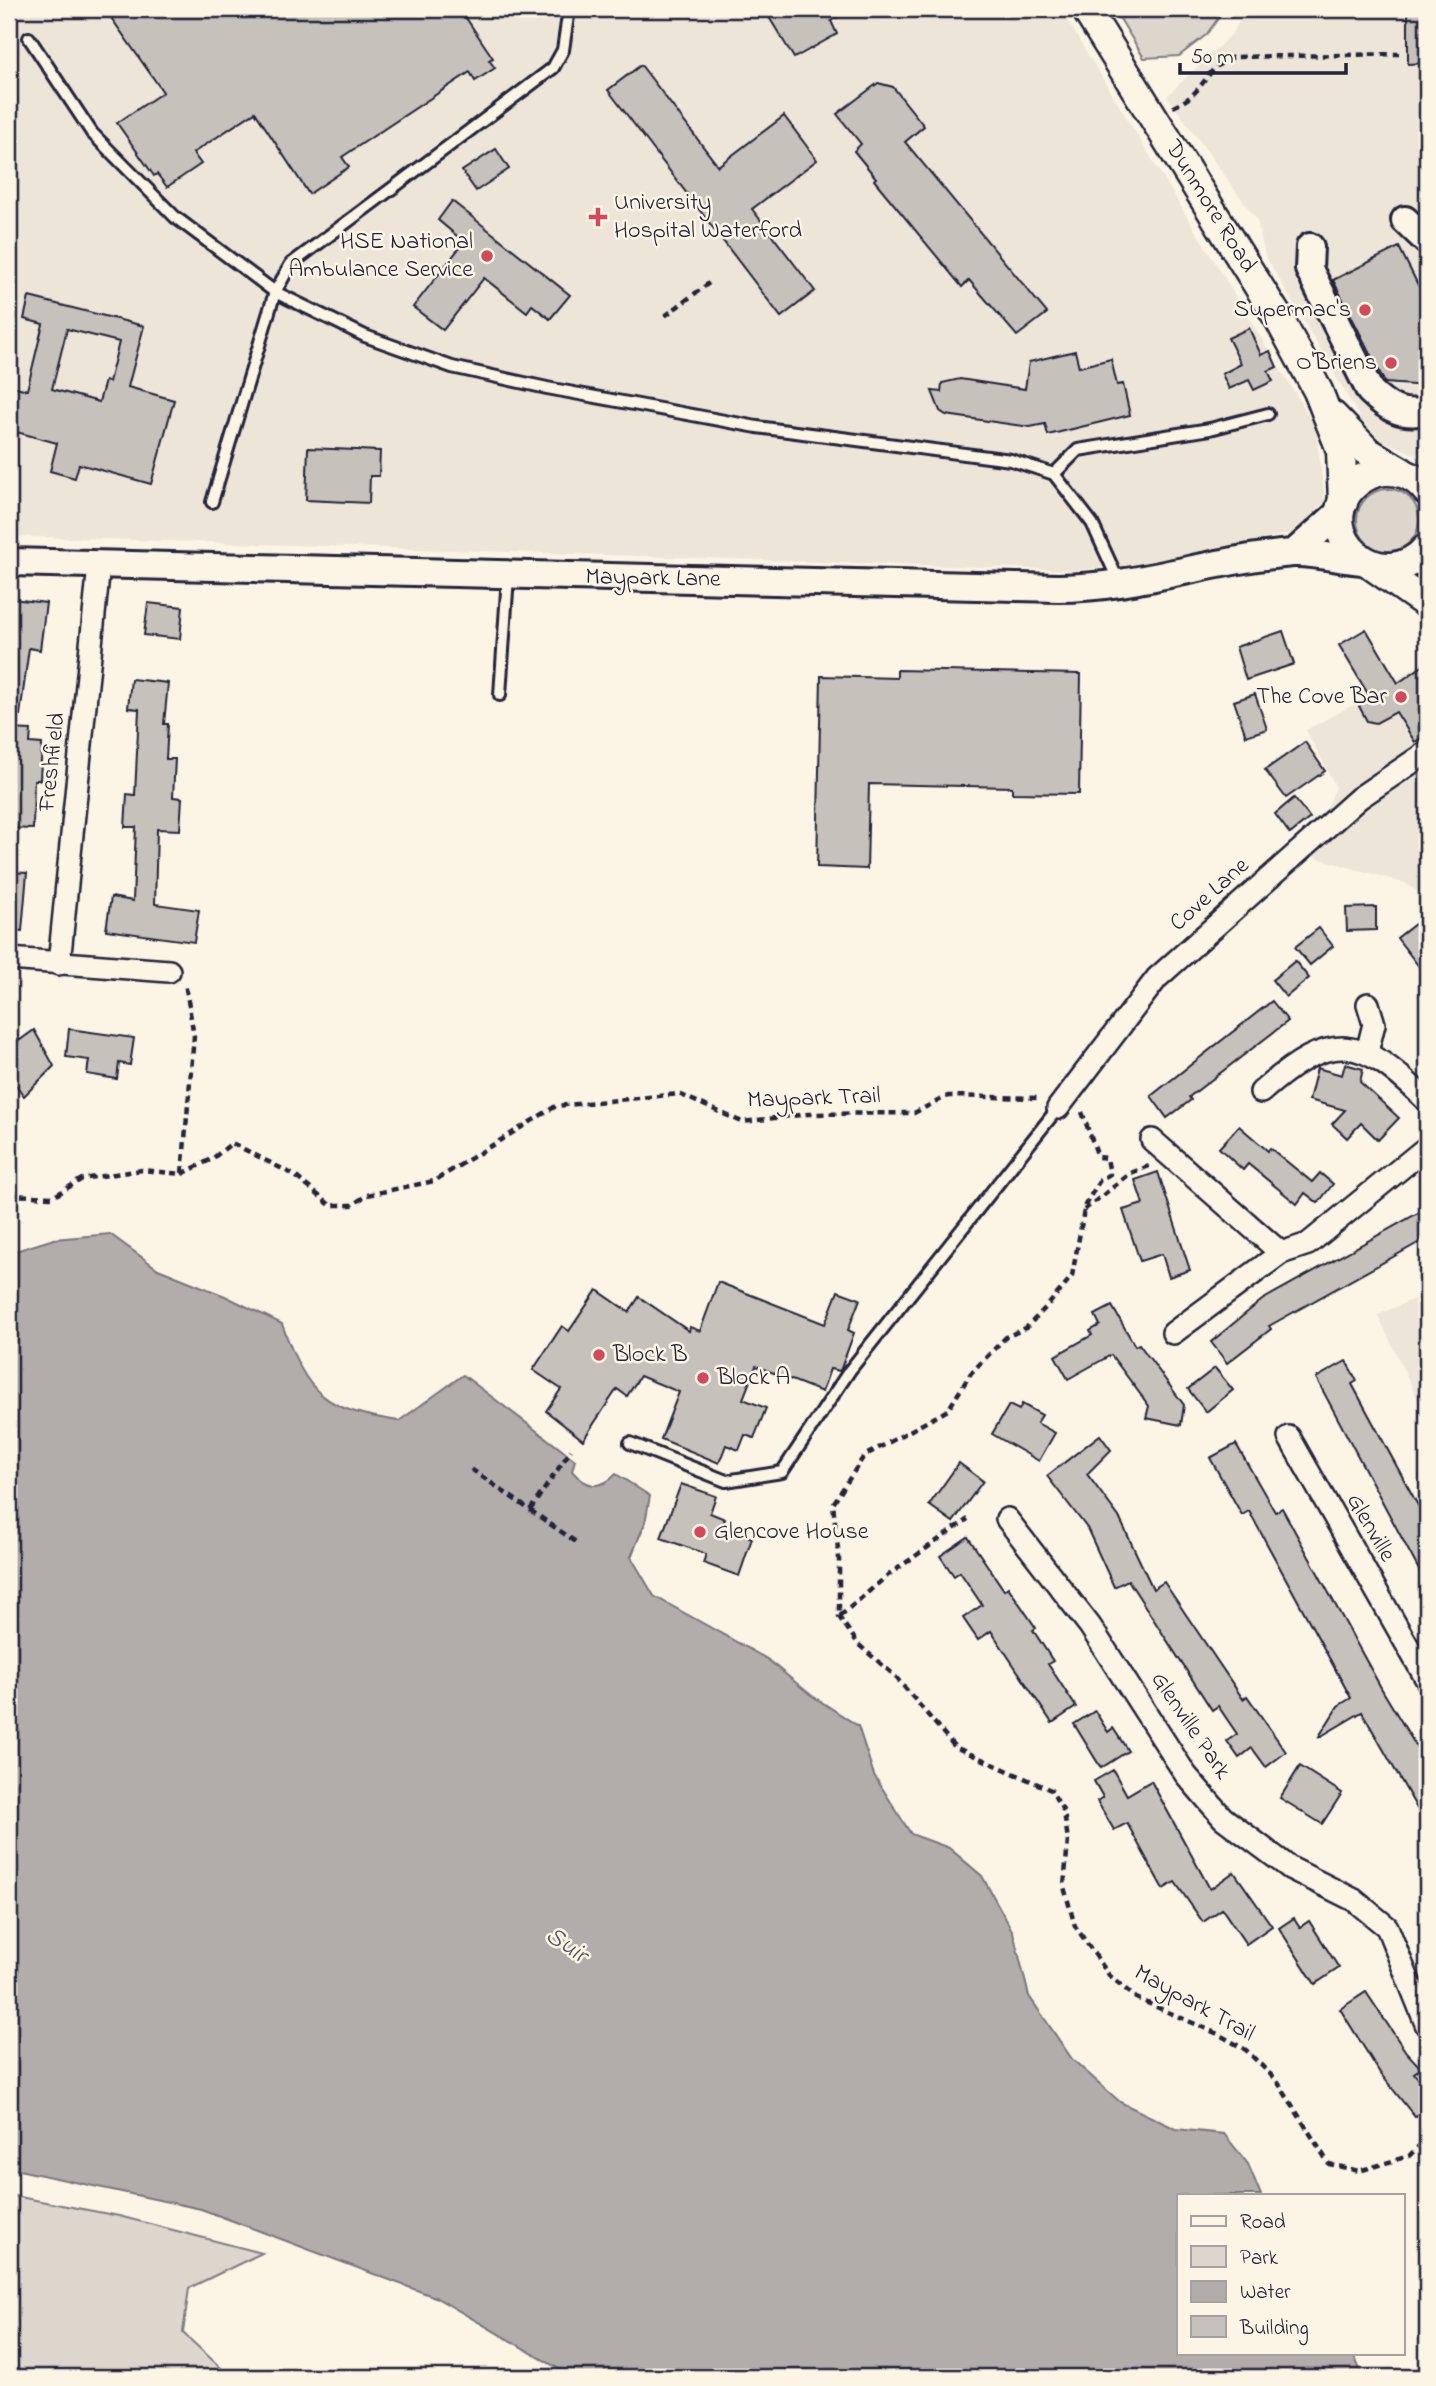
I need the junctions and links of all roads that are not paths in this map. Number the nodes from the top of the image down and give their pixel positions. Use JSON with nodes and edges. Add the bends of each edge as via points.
{"nodes":[{"id":1,"x":569,"y":9,"type":"edge"},
{"id":2,"x":1086,"y":9,"type":"edge"},
{"id":3,"x":29,"y":38,"type":"dead end"},
{"id":4,"x":1405,"y":220,"type":"dead end"},
{"id":5,"x":1427,"y":241,"type":"edge"},
{"id":6,"x":1310,"y":247,"type":"dead end"},
{"id":7,"x":275,"y":292,"type":"junction"},
{"id":8,"x":1327,"y":409,"type":"junction"},
{"id":9,"x":1427,"y":411,"type":"edge"},
{"id":10,"x":1268,"y":414,"type":"dead end"},
{"id":11,"x":1054,"y":474,"type":"junction"},
{"id":12,"x":1418,"y":480,"type":"edge"},
{"id":13,"x":212,"y":502,"type":"dead end"},
{"id":14,"x":1342,"y":507,"type":"junction"},
{"id":15,"x":1427,"y":548,"type":"edge"},
{"id":16,"x":1294,"y":553,"type":"junction"},
{"id":17,"x":9,"y":562,"type":"edge"},
{"id":18,"x":1368,"y":563,"type":"junction"},
{"id":19,"x":99,"y":565,"type":"junction"},
{"id":20,"x":508,"y":575,"type":"junction"},
{"id":21,"x":1120,"y":584,"type":"junction"},
{"id":22,"x":1427,"y":604,"type":"edge"},
{"id":23,"x":499,"y":695,"type":"dead end"},
{"id":24,"x":1427,"y":752,"type":"edge"},
{"id":25,"x":9,"y":959,"type":"edge"},
{"id":26,"x":59,"y":964,"type":"junction"},
{"id":27,"x":169,"y":971,"type":"road end"},
{"id":28,"x":1368,"y":1004,"type":"dead end"},
{"id":29,"x":1367,"y":1052,"type":"junction"},
{"id":30,"x":1261,"y":1092,"type":"dead end"},
{"id":31,"x":1427,"y":1101,"type":"edge"},
{"id":32,"x":1061,"y":1103,"type":"joint"},
{"id":33,"x":1152,"y":1140,"type":"dead end"},
{"id":34,"x":1427,"y":1147,"type":"edge"},
{"id":35,"x":1281,"y":1253,"type":"junction"},
{"id":36,"x":1173,"y":1333,"type":"dead end"},
{"id":37,"x":1289,"y":1437,"type":"dead end"},
{"id":38,"x":630,"y":1443,"type":"dead end"},
{"id":39,"x":1007,"y":1519,"type":"dead end"},
{"id":40,"x":1427,"y":1680,"type":"edge"},
{"id":41,"x":1427,"y":2026,"type":"edge"}],
"edges":[{"from":1,"to":7,"type":"lane","via":[[564,50],[553,68],[291,264]]},
{"from":2,"to":8,"type":"main road","name":"Dunmore Road","via":[[1279,319]]},
{"from":3,"to":7,"type":"lane","via":[[92,133],[175,217]]},
{"from":4,"to":5,"type":"street"},
{"from":6,"to":9,"type":"street","via":[[1310,269],[1370,391],[1397,412]]},
{"from":7,"to":11,"type":"lane","via":[[365,336],[452,367],[757,428],[1011,460]]},
{"from":7,"to":13,"type":"lane"},
{"from":8,"to":12,"type":"main road","name":"Dunmore Road","via":[[1362,447]]},
{"from":8,"to":14,"type":"main road","name":"Dunmore Road","via":[[1341,450]]},
{"from":10,"to":11,"type":"lane","via":[[1210,429],[1078,450]]},
{"from":11,"to":21,"type":"lane","via":[[1092,523]]},
{"from":12,"to":14,"type":"main road","via":[[1391,471],[1368,475],[1351,489]]},
{"from":14,"to":16,"type":"street"},
{"from":14,"to":18,"type":"main road","name":"Dunmore Road","via":[[1342,534],[1347,545]]},
{"from":15,"to":18,"type":"main road","via":[[1406,565],[1392,568]]},
{"from":16,"to":18,"type":"street","name":"Maypark Lane"},
{"from":16,"to":21,"type":"street","name":"Maypark Lane"},
{"from":17,"to":19,"type":"street","name":"Maypark Lane"},
{"from":18,"to":22,"type":"main road"},
{"from":19,"to":20,"type":"street","name":"Maypark Lane"},
{"from":19,"to":26,"type":"street","name":"Freshfield"},
{"from":20,"to":21,"type":"street","name":"Maypark Lane","via":[[1045,588]]},
{"from":20,"to":23,"type":"lane"},
{"from":24,"to":32,"type":"street","name":"Cove Lane","via":[[1359,798],[1157,978]]},
{"from":25,"to":26,"type":"street"},
{"from":26,"to":27,"type":"street"},
{"from":28,"to":29,"type":"street","via":[[1374,1024]]},
{"from":29,"to":30,"type":"street","via":[[1343,1048],[1318,1051]]},
{"from":29,"to":31,"type":"street","via":[[1396,1070]]},
{"from":32,"to":38,"type":"lane","via":[[850,1370],[782,1472],[726,1481]]},
{"from":33,"to":35,"type":"street"},
{"from":34,"to":35,"type":"street","via":[[1308,1244]]},
{"from":35,"to":36,"type":"street"},
{"from":37,"to":40,"type":"street","name":"Glenville"},
{"from":39,"to":41,"type":"street","name":"Glenville Park","via":[[1090,1626],[1186,1775],[1223,1818],[1290,1868],[1354,1900],[1387,1927]]}]}
